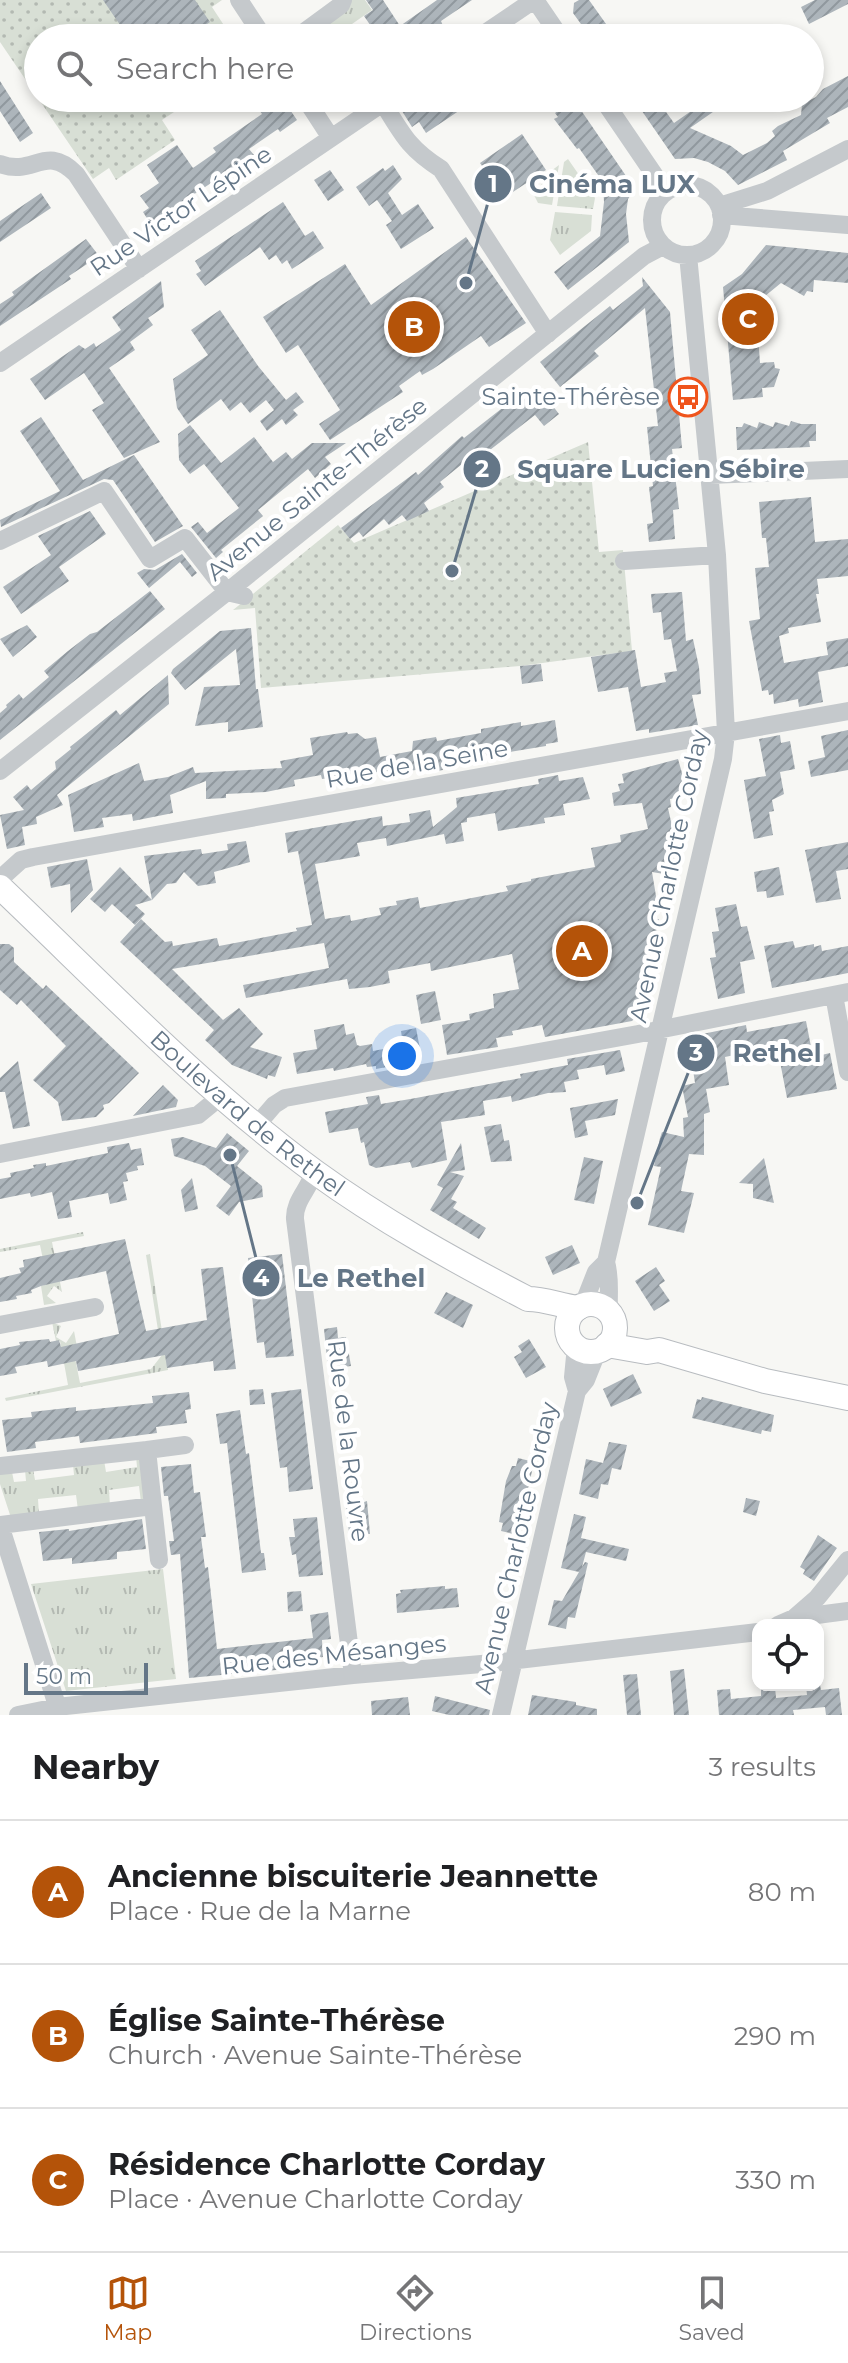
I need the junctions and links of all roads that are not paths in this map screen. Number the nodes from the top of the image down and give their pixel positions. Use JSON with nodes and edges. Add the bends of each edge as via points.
{"nodes":[{"id":1,"x":239,"y":0,"type":"edge"},
{"id":2,"x":343,"y":0,"type":"edge"},
{"id":3,"x":534,"y":0,"type":"edge"},
{"id":4,"x":255,"y":24,"type":"edge"},
{"id":5,"x":315,"y":24,"type":"edge"},
{"id":6,"x":499,"y":24,"type":"edge"},
{"id":7,"x":551,"y":24,"type":"edge"},
{"id":8,"x":314,"y":112,"type":"edge"},
{"id":9,"x":369,"y":112,"type":"edge"},
{"id":10,"x":392,"y":112,"type":"edge"},
{"id":11,"x":612,"y":112,"type":"edge"},
{"id":12,"x":331,"y":138,"type":"junction"},
{"id":13,"x":848,"y":149,"type":"edge"},
{"id":14,"x":0,"y":164,"type":"edge"},
{"id":15,"x":767,"y":191,"type":"junction"},
{"id":16,"x":666,"y":192,"type":"junction"},
{"id":17,"x":720,"y":211,"type":"junction"},
{"id":18,"x":773,"y":217,"type":"junction"},
{"id":19,"x":848,"y":225,"type":"edge"},
{"id":20,"x":663,"y":246,"type":"junction"},
{"id":21,"x":688,"y":255,"type":"junction"},
{"id":22,"x":139,"y":269,"type":"junction"},
{"id":23,"x":548,"y":334,"type":"junction"},
{"id":24,"x":0,"y":363,"type":"edge"},
{"id":25,"x":848,"y":469,"type":"edge"},
{"id":26,"x":710,"y":475,"type":"junction"},
{"id":27,"x":0,"y":541,"type":"edge"},
{"id":28,"x":717,"y":555,"type":"junction"},
{"id":29,"x":624,"y":561,"type":"dead end"},
{"id":30,"x":235,"y":594,"type":"junction"},
{"id":31,"x":848,"y":711,"type":"edge"},
{"id":32,"x":726,"y":733,"type":"junction"},
{"id":33,"x":0,"y":771,"type":"edge"},
{"id":34,"x":0,"y":879,"type":"edge"},
{"id":35,"x":0,"y":887,"type":"edge"},
{"id":36,"x":841,"y":993,"type":"edge"},
{"id":37,"x":660,"y":1029,"type":"junction"},
{"id":38,"x":848,"y":1072,"type":"edge"},
{"id":39,"x":220,"y":1097,"type":"junction"},
{"id":40,"x":256,"y":1126,"type":"junction"},
{"id":41,"x":0,"y":1154,"type":"edge"},
{"id":42,"x":314,"y":1171,"type":"junction"},
{"id":43,"x":606,"y":1262,"type":"junction"},
{"id":44,"x":528,"y":1299,"type":"junction"},
{"id":45,"x":581,"y":1306,"type":"junction"},
{"id":46,"x":95,"y":1307,"type":"dead end"},
{"id":47,"x":0,"y":1325,"type":"edge"},
{"id":48,"x":595,"y":1334,"type":"junction"},
{"id":49,"x":848,"y":1398,"type":"edge"},
{"id":50,"x":185,"y":1445,"type":"dead end"},
{"id":51,"x":147,"y":1450,"type":"junction"},
{"id":52,"x":0,"y":1466,"type":"edge"},
{"id":53,"x":153,"y":1506,"type":"junction"},
{"id":54,"x":0,"y":1525,"type":"edge"},
{"id":55,"x":159,"y":1560,"type":"dead end"},
{"id":56,"x":848,"y":1560,"type":"edge"},
{"id":57,"x":848,"y":1611,"type":"edge"},
{"id":58,"x":789,"y":1619,"type":"edge"},
{"id":59,"x":798,"y":1619,"type":"edge"},
{"id":60,"x":752,"y":1633,"type":"edge"},
{"id":61,"x":514,"y":1660,"type":"junction"},
{"id":62,"x":353,"y":1675,"type":"junction"},
{"id":63,"x":58,"y":1711,"type":"edge"},
{"id":64,"x":18,"y":1715,"type":"edge"},
{"id":65,"x":501,"y":1715,"type":"edge"}],
"edges":[{"from":1,"to":4,"type":"street"},
{"from":2,"to":5,"type":"street"},
{"from":3,"to":6,"type":"street"},
{"from":3,"to":7,"type":"street"},
{"from":8,"to":12,"type":"street"},
{"from":9,"to":12,"type":"street","name":"Rue Victor Lépine"},
{"from":10,"to":23,"type":"street","via":[[408,143],[441,169]]},
{"from":11,"to":16,"type":"street"},
{"from":12,"to":22,"type":"street","name":"Rue Victor Lépine"},
{"from":13,"to":15,"type":"street"},
{"from":14,"to":22,"type":"street","via":[[15,169],[54,160],[68,166]]},
{"from":15,"to":17,"type":"street"},
{"from":15,"to":18,"type":"street","via":[[762,206]]},
{"from":16,"to":17,"type":"street","via":[[699,187],[714,198]]},
{"from":16,"to":20,"type":"street","via":[[652,220]]},
{"from":17,"to":18,"type":"street"},
{"from":17,"to":21,"type":"street","via":[[720,231],[712,245]]},
{"from":18,"to":19,"type":"street"},
{"from":20,"to":21,"type":"street"},
{"from":20,"to":23,"type":"street","name":"Avenue Sainte-Thérèse"},
{"from":21,"to":26,"type":"street","name":"Avenue Charlotte Corday"},
{"from":22,"to":24,"type":"street","name":"Rue Victor Lépine"},
{"from":23,"to":30,"type":"street","name":"Avenue Sainte-Thérèse"},
{"from":25,"to":26,"type":"street"},
{"from":26,"to":28,"type":"street","name":"Avenue Charlotte Corday"},
{"from":27,"to":30,"type":"street","via":[[104,491],[150,559],[185,538]]},
{"from":28,"to":29,"type":"street"},
{"from":28,"to":32,"type":"street","name":"Avenue Charlotte Corday"},
{"from":30,"to":33,"type":"street","name":"Avenue Sainte-Thérèse"},
{"from":31,"to":32,"type":"street","name":"Rue de la Seine"},
{"from":32,"to":34,"type":"street","name":"Rue de la Seine","via":[[33,857],[21,860]]},
{"from":32,"to":37,"type":"street","name":"Avenue Charlotte Corday"},
{"from":35,"to":39,"type":"main road","name":"Boulevard de Rethel"},
{"from":36,"to":37,"type":"street"},
{"from":36,"to":38,"type":"street"},
{"from":37,"to":40,"type":"street","via":[[285,1098]]},
{"from":37,"to":43,"type":"street","name":"Avenue Charlotte Corday"},
{"from":39,"to":40,"type":"main road","name":"Boulevard de Rethel"},
{"from":39,"to":41,"type":"street","via":[[198,1115]]},
{"from":40,"to":42,"type":"main road","name":"Boulevard de Rethel"},
{"from":42,"to":44,"type":"main road","name":"Boulevard de Rethel","via":[[354,1200]]},
{"from":42,"to":62,"type":"street","name":"Rue de la Rouvre","via":[[295,1219]]},
{"from":43,"to":45,"type":"street","name":"Avenue Charlotte Corday"},
{"from":43,"to":48,"type":"street","name":"Avenue Charlotte Corday","via":[[608,1292]]},
{"from":44,"to":45,"type":"main road","name":"Boulevard de Rethel"},
{"from":44,"to":48,"type":"main road","name":"Boulevard de Rethel","via":[[535,1310]]},
{"from":45,"to":48,"type":"main road","name":"Boulevard de Rethel","via":[[597,1305]]},
{"from":46,"to":47,"type":"street"},
{"from":48,"to":49,"type":"main road","name":"Boulevard de Rethel","via":[[632,1334],[659,1350]]},
{"from":48,"to":61,"type":"street","name":"Avenue Charlotte Corday","via":[[573,1377],[577,1391]]},
{"from":50,"to":51,"type":"street"},
{"from":51,"to":52,"type":"street"},
{"from":51,"to":53,"type":"street"},
{"from":53,"to":54,"type":"street"},
{"from":53,"to":55,"type":"street"},
{"from":54,"to":63,"type":"street"},
{"from":56,"to":58,"type":"street","via":[[817,1598]]},
{"from":57,"to":59,"type":"street"},
{"from":60,"to":61,"type":"street","name":"Rue des Mésanges"},
{"from":61,"to":62,"type":"street","name":"Rue des Mésanges"},
{"from":61,"to":65,"type":"street","name":"Avenue Charlotte Corday"},
{"from":62,"to":63,"type":"street","name":"Rue des Mésanges"},
{"from":63,"to":64,"type":"street","name":"Rue des Mésanges"}]}
